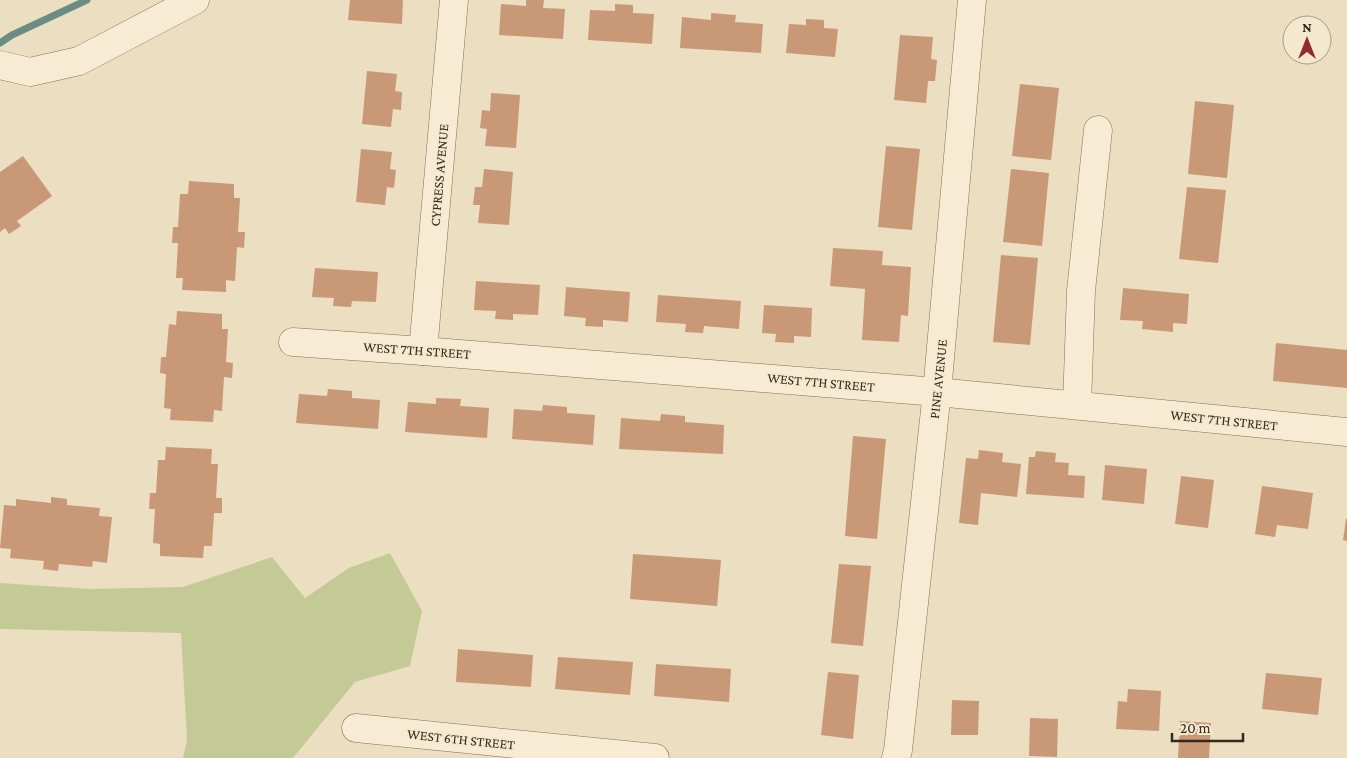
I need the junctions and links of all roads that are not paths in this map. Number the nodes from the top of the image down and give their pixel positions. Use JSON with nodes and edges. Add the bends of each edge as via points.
{"nodes":[{"id":1,"x":194,"y":0,"type":"edge"},
{"id":2,"x":454,"y":0,"type":"edge"},
{"id":3,"x":972,"y":0,"type":"edge"},
{"id":4,"x":0,"y":65,"type":"edge"},
{"id":5,"x":1098,"y":130,"type":"dead end"},
{"id":6,"x":293,"y":342,"type":"dead end"},
{"id":7,"x":423,"y":350,"type":"junction"},
{"id":8,"x":937,"y":392,"type":"junction"},
{"id":9,"x":1077,"y":405,"type":"junction"},
{"id":10,"x":1347,"y":432,"type":"edge"},
{"id":11,"x":356,"y":728,"type":"dead end"},
{"id":12,"x":418,"y":747,"type":"edge"},
{"id":13,"x":655,"y":758,"type":"edge"},
{"id":14,"x":896,"y":758,"type":"edge"}],
"edges":[{"from":1,"to":4,"type":"street","via":[[79,61],[30,72]]},
{"from":2,"to":7,"type":"street","name":"CYPRESS AVENUE"},
{"from":3,"to":8,"type":"street","name":"PINE AVENUE"},
{"from":5,"to":9,"type":"street","via":[[1080,291]]},
{"from":6,"to":7,"type":"street","name":"WEST 7TH STREET"},
{"from":7,"to":8,"type":"street","name":"WEST 7TH STREET"},
{"from":8,"to":9,"type":"street","name":"WEST 7TH STREET"},
{"from":8,"to":14,"type":"street","name":"PINE AVENUE"},
{"from":9,"to":10,"type":"street","name":"WEST 7TH STREET"},
{"from":11,"to":12,"type":"street","name":"WEST 6TH STREET"},
{"from":12,"to":13,"type":"street","name":"WEST 6TH STREET"}]}
